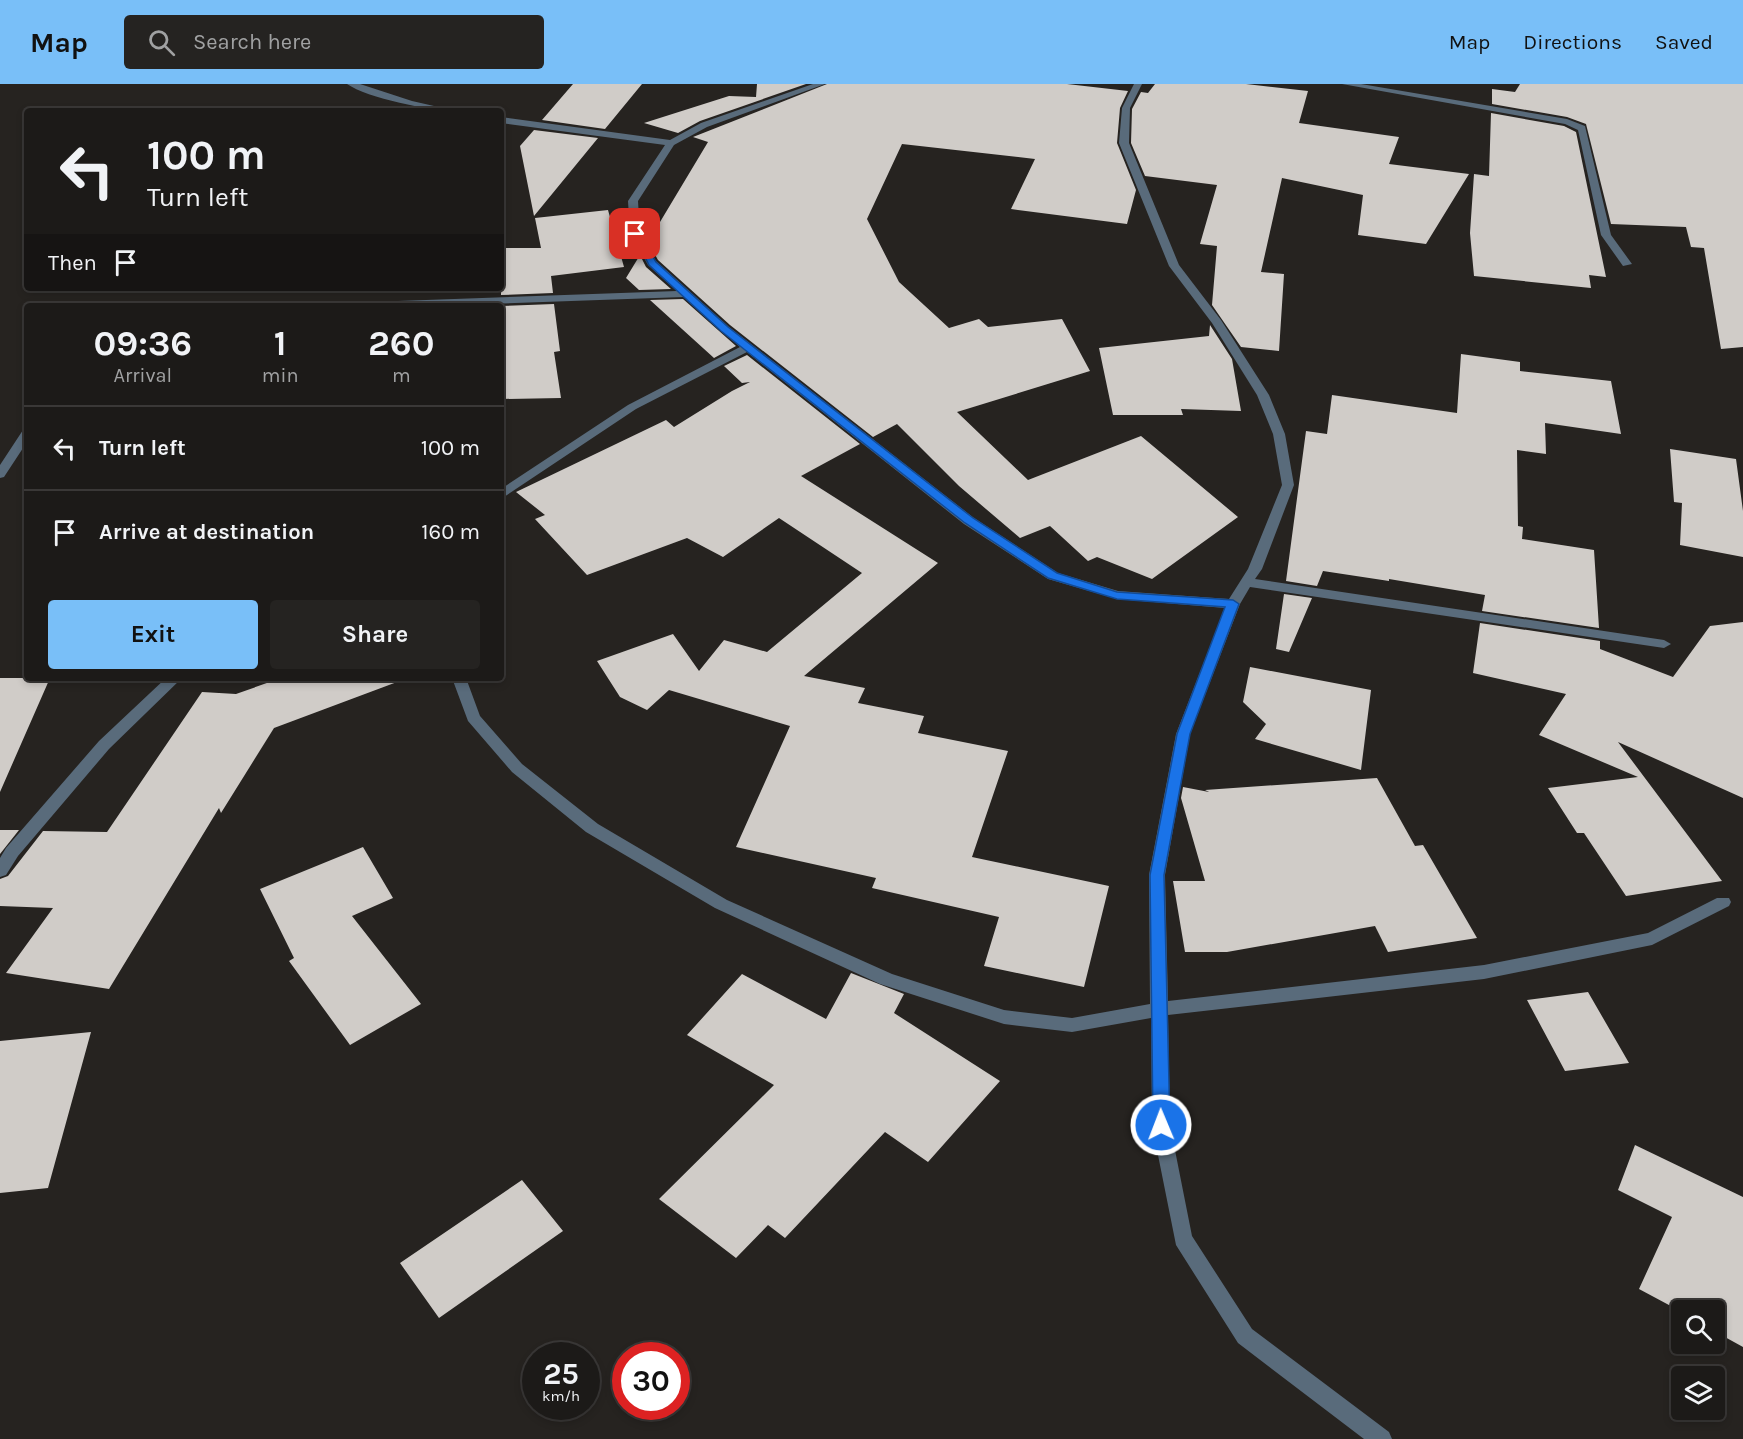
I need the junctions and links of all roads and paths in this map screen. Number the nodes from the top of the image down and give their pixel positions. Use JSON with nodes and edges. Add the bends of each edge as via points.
{"nodes":[{"id":1,"x":351,"y":84,"type":"edge"},
{"id":2,"x":821,"y":84,"type":"edge"},
{"id":3,"x":1138,"y":84,"type":"edge"},
{"id":4,"x":1346,"y":84,"type":"edge"},
{"id":5,"x":436,"y":108,"type":"edge"},
{"id":6,"x":504,"y":120,"type":"edge"},
{"id":7,"x":671,"y":143,"type":"junction"},
{"id":8,"x":1627,"y":264,"type":"dead end"},
{"id":9,"x":687,"y":294,"type":"junction"},
{"id":10,"x":428,"y":303,"type":"edge"},
{"id":11,"x":748,"y":347,"type":"junction"},
{"id":12,"x":24,"y":438,"type":"edge"},
{"id":13,"x":0,"y":474,"type":"edge"},
{"id":14,"x":504,"y":493,"type":"edge"},
{"id":15,"x":1245,"y":582,"type":"junction"},
{"id":16,"x":1233,"y":604,"type":"junction"},
{"id":17,"x":1664,"y":644,"type":"dead end"},
{"id":18,"x":172,"y":681,"type":"edge"},
{"id":19,"x":460,"y":681,"type":"edge"},
{"id":20,"x":6,"y":852,"type":"edge"},
{"id":21,"x":0,"y":871,"type":"edge"},
{"id":22,"x":1723,"y":902,"type":"dead end"},
{"id":23,"x":1160,"y":1009,"type":"junction"},
{"id":24,"x":1381,"y":1439,"type":"edge"}],
"edges":[{"from":1,"to":5,"type":"street"},
{"from":2,"to":7,"type":"street","via":[[704,125]]},
{"from":3,"to":15,"type":"street","via":[[1126,108],[1124,143],[1146,203],[1174,266],[1217,322],[1258,386],[1279,434],[1288,485],[1255,569]]},
{"from":4,"to":8,"type":"street","via":[[1567,122],[1582,128],[1606,235]]},
{"from":6,"to":7,"type":"street"},
{"from":7,"to":9,"type":"street","via":[[633,201],[635,234],[652,263]]},
{"from":9,"to":10,"type":"street"},
{"from":9,"to":11,"type":"street"},
{"from":11,"to":14,"type":"street","via":[[632,407]]},
{"from":11,"to":16,"type":"street","via":[[969,521],[1053,576],[1117,596]]},
{"from":12,"to":13,"type":"street"},
{"from":15,"to":16,"type":"street"},
{"from":15,"to":17,"type":"street"},
{"from":16,"to":23,"type":"street","via":[[1183,734],[1157,875]]},
{"from":18,"to":20,"type":"street","via":[[104,745]]},
{"from":19,"to":23,"type":"street","via":[[473,718],[517,768],[592,828],[722,904],[886,979],[1004,1017],[1072,1025]]},
{"from":20,"to":21,"type":"street"},
{"from":22,"to":23,"type":"street","via":[[1652,939],[1484,972]]},
{"from":23,"to":24,"type":"street","via":[[1161,1125],[1183,1239],[1245,1336]]}]}
